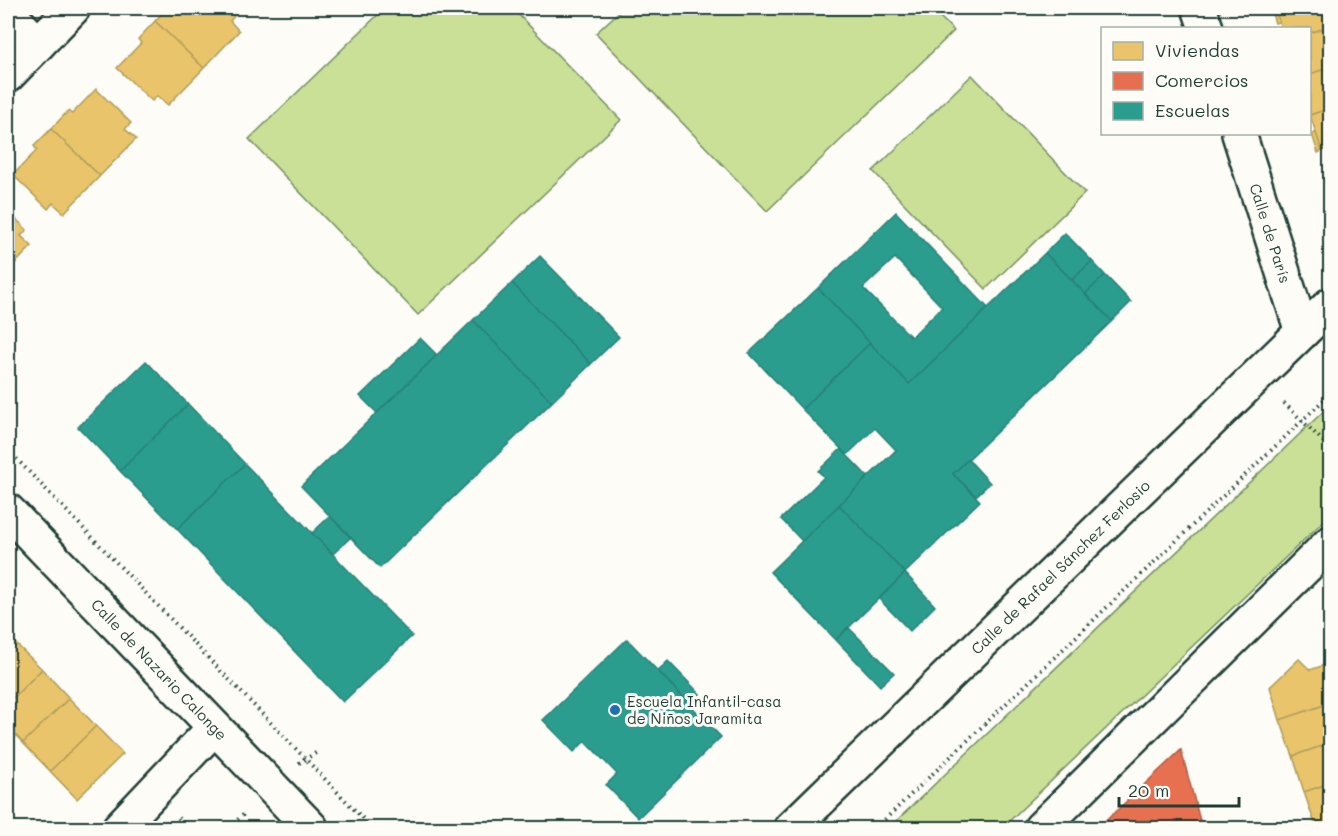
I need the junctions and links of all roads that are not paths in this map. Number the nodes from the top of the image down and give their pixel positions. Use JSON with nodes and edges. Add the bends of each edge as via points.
{"nodes":[{"id":1,"x":73,"y":8,"type":"edge"},
{"id":2,"x":1199,"y":8,"type":"edge"},
{"id":3,"x":8,"y":13,"type":"edge"},
{"id":4,"x":1206,"y":27,"type":"edge"},
{"id":5,"x":38,"y":44,"type":"junction"},
{"id":6,"x":8,"y":75,"type":"edge"},
{"id":7,"x":1239,"y":135,"type":"edge"},
{"id":8,"x":1330,"y":305,"type":"edge"},
{"id":9,"x":1302,"y":332,"type":"junction"},
{"id":10,"x":8,"y":511,"type":"edge"},
{"id":11,"x":1330,"y":543,"type":"edge"},
{"id":12,"x":214,"y":728,"type":"junction"},
{"id":13,"x":119,"y":828,"type":"edge"},
{"id":14,"x":311,"y":828,"type":"edge"},
{"id":15,"x":791,"y":828,"type":"edge"},
{"id":16,"x":1041,"y":828,"type":"edge"}],
"edges":[{"from":1,"to":5,"type":"street"},
{"from":2,"to":4,"type":"street"},
{"from":3,"to":5,"type":"street"},
{"from":5,"to":6,"type":"street"},
{"from":7,"to":9,"type":"street","name":"Calle de París"},
{"from":8,"to":9,"type":"street","name":"Calle de Rafael Sánchez Ferlosio"},
{"from":9,"to":15,"type":"street","name":"Calle de Rafael Sánchez Ferlosio"},
{"from":10,"to":12,"type":"street","name":"Calle de Nazario Calonge"},
{"from":11,"to":16,"type":"street"},
{"from":12,"to":13,"type":"street"},
{"from":12,"to":14,"type":"street","name":"Calle de Nazario Calonge"}]}
